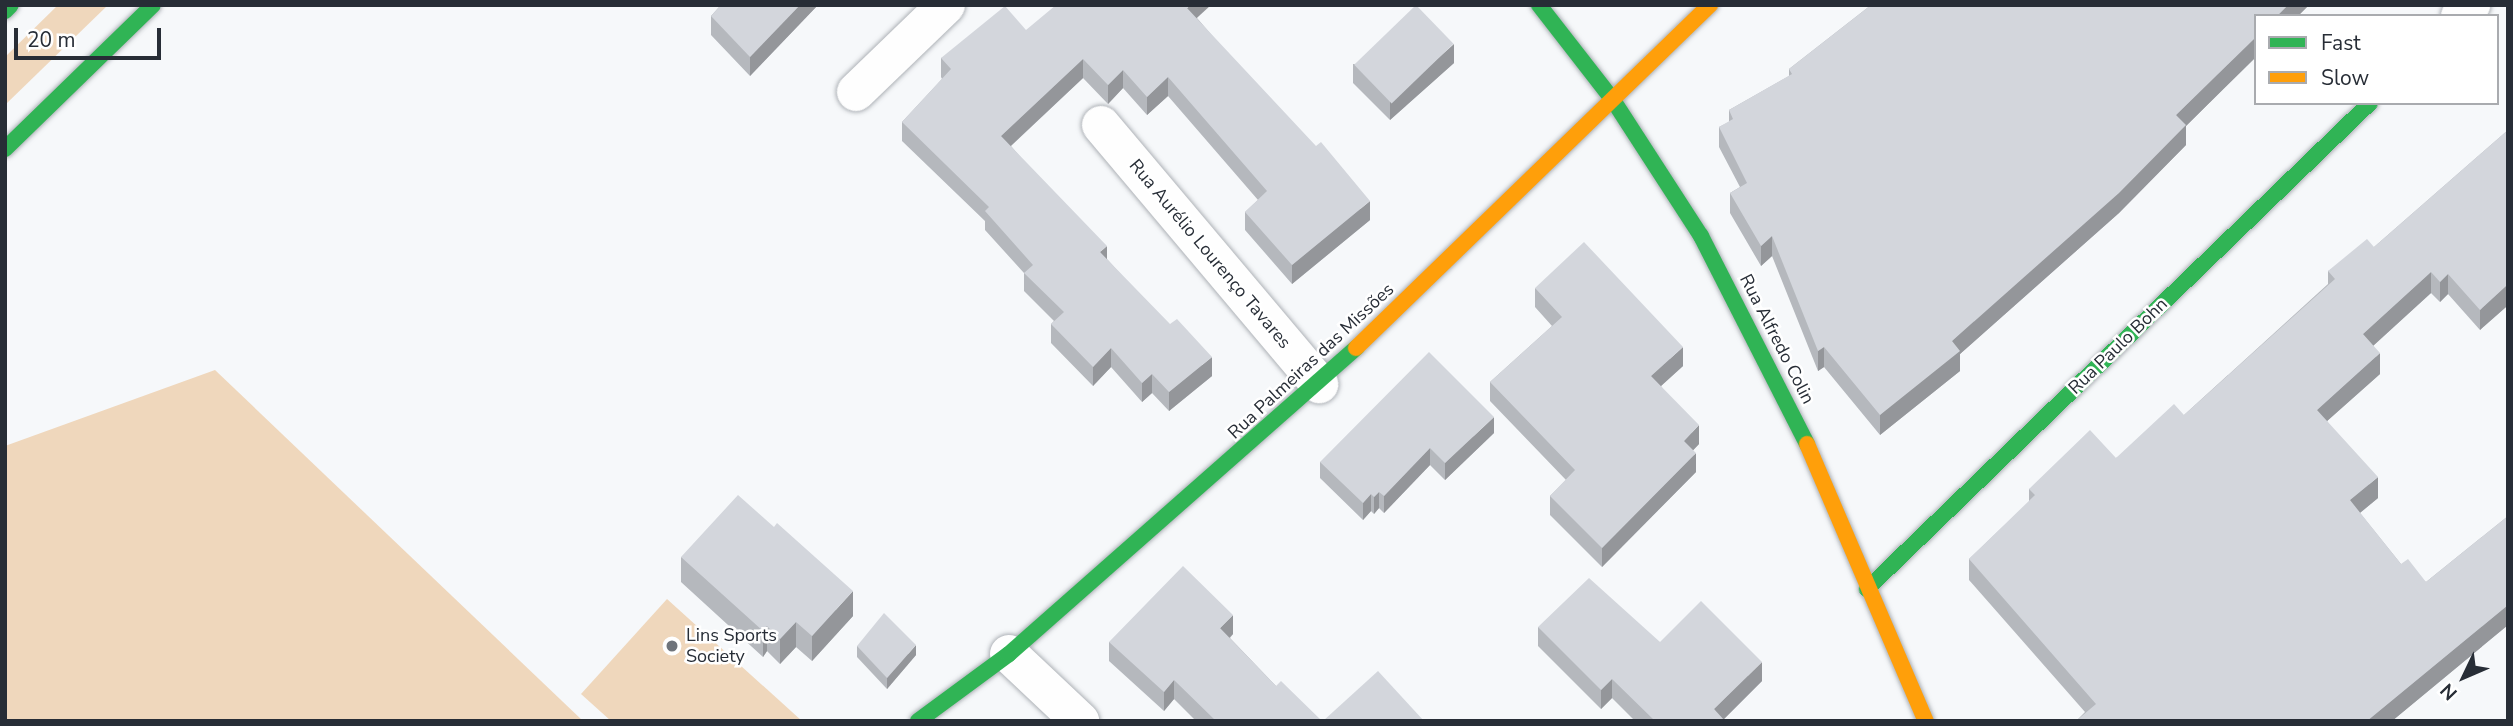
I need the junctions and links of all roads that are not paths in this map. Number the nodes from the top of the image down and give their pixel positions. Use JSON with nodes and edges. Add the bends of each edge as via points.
{"nodes":[{"id":1,"x":11,"y":5,"type":"edge"},
{"id":2,"x":153,"y":5,"type":"edge"},
{"id":3,"x":946,"y":5,"type":"edge"},
{"id":4,"x":1539,"y":5,"type":"edge"},
{"id":5,"x":1710,"y":5,"type":"edge"},
{"id":6,"x":5,"y":10,"type":"edge"},
{"id":7,"x":856,"y":92,"type":"dead end"},
{"id":8,"x":1613,"y":100,"type":"junction"},
{"id":9,"x":2368,"y":105,"type":"edge"},
{"id":10,"x":1101,"y":125,"type":"dead end"},
{"id":11,"x":5,"y":149,"type":"edge"},
{"id":12,"x":1319,"y":384,"type":"junction"},
{"id":13,"x":1867,"y":589,"type":"junction"},
{"id":14,"x":1009,"y":654,"type":"junction"},
{"id":15,"x":918,"y":721,"type":"edge"},
{"id":16,"x":1080,"y":721,"type":"edge"},
{"id":17,"x":1926,"y":721,"type":"edge"}],
"edges":[{"from":1,"to":6,"type":"street"},
{"from":2,"to":11,"type":"street"},
{"from":3,"to":7,"type":"street"},
{"from":4,"to":8,"type":"street","name":"Rua Alfredo Colin"},
{"from":5,"to":8,"type":"street","name":"Rua Palmeiras das Missões"},
{"from":8,"to":12,"type":"street","name":"Rua Palmeiras das Missões"},
{"from":8,"to":13,"type":"street","name":"Rua Alfredo Colin","via":[[1701,236],[1749,323],[1792,409]]},
{"from":9,"to":13,"type":"street","name":"Rua Paulo Bohn"},
{"from":10,"to":12,"type":"street","name":"Rua Aurélio Lourenço Tavares"},
{"from":12,"to":14,"type":"street","name":"Rua Palmeiras das Missões"},
{"from":13,"to":17,"type":"street","name":"Rua Alfredo Colin"},
{"from":14,"to":15,"type":"street","name":"Rua Palmeiras das Missões"},
{"from":14,"to":16,"type":"street"}]}
